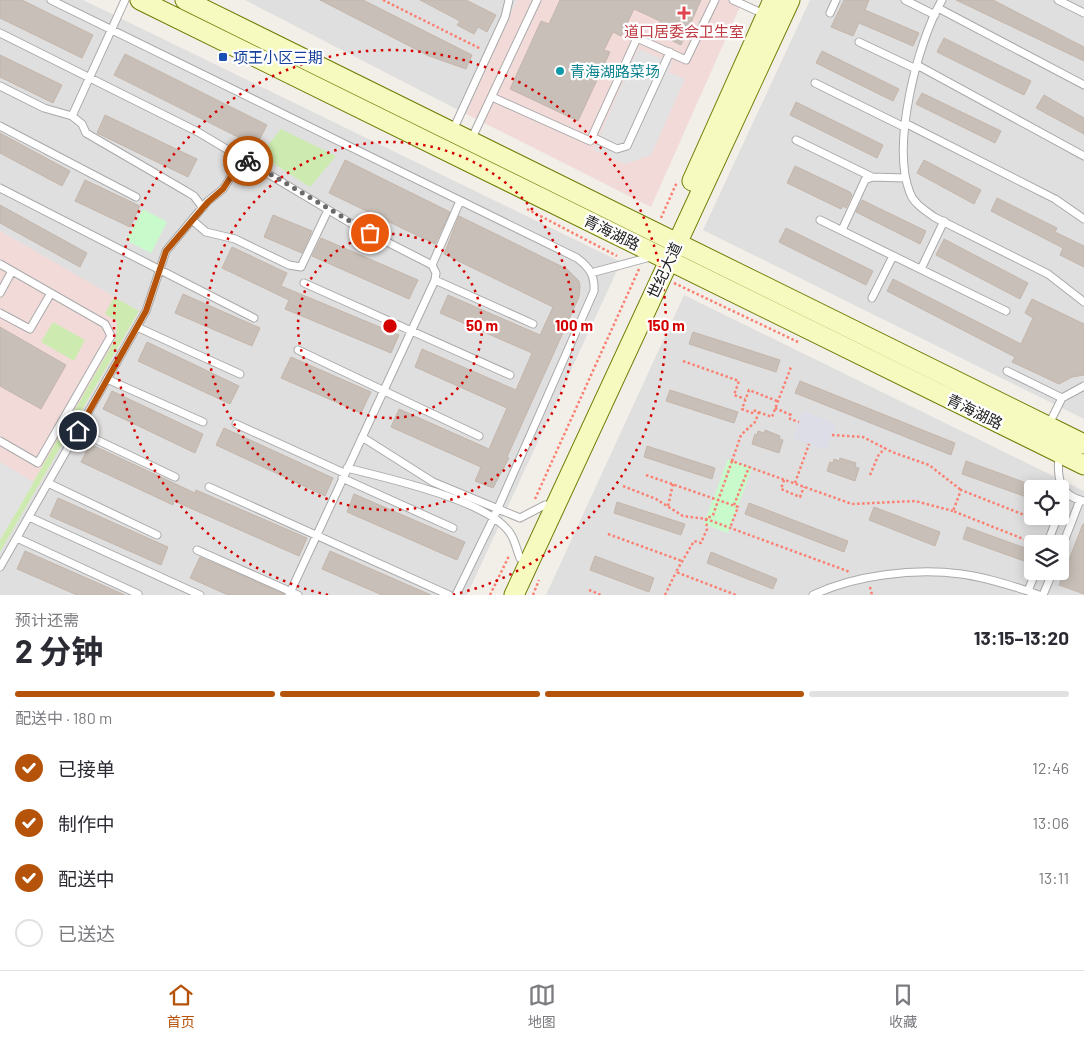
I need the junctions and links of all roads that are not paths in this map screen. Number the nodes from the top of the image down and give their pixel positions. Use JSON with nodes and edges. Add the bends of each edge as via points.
{"nodes":[{"id":1,"x":50,"y":0,"type":"edge"},
{"id":2,"x":125,"y":0,"type":"edge"},
{"id":3,"x":140,"y":0,"type":"edge"},
{"id":4,"x":185,"y":0,"type":"edge"},
{"id":5,"x":509,"y":0,"type":"edge"},
{"id":6,"x":537,"y":0,"type":"edge"},
{"id":7,"x":715,"y":0,"type":"edge"},
{"id":8,"x":733,"y":0,"type":"edge"},
{"id":9,"x":790,"y":0,"type":"edge"},
{"id":10,"x":836,"y":0,"type":"edge"},
{"id":11,"x":904,"y":0,"type":"edge"},
{"id":12,"x":942,"y":0,"type":"edge"},
{"id":13,"x":1058,"y":0,"type":"edge"},
{"id":14,"x":770,"y":8,"type":"edge"},
{"id":15,"x":936,"y":12,"type":"junction"},
{"id":16,"x":830,"y":13,"type":"dead end"},
{"id":17,"x":1084,"y":13,"type":"edge"},
{"id":18,"x":111,"y":29,"type":"junction"},
{"id":19,"x":0,"y":33,"type":"edge"},
{"id":20,"x":859,"y":42,"type":"dead end"},
{"id":21,"x":670,"y":52,"type":"junction"},
{"id":22,"x":917,"y":67,"type":"junction"},
{"id":23,"x":90,"y":76,"type":"junction"},
{"id":24,"x":814,"y":83,"type":"dead end"},
{"id":25,"x":1084,"y":85,"type":"edge"},
{"id":26,"x":0,"y":86,"type":"edge"},
{"id":27,"x":492,"y":97,"type":"junction"},
{"id":28,"x":72,"y":116,"type":"junction"},
{"id":29,"x":904,"y":125,"type":"junction"},
{"id":30,"x":0,"y":126,"type":"edge"},
{"id":31,"x":452,"y":133,"type":"junction"},
{"id":32,"x":592,"y":137,"type":"junction"},
{"id":33,"x":796,"y":140,"type":"dead end"},
{"id":34,"x":470,"y":142,"type":"junction"},
{"id":35,"x":1084,"y":156,"type":"edge"},
{"id":36,"x":243,"y":158,"type":"junction"},
{"id":37,"x":872,"y":177,"type":"junction"},
{"id":38,"x":905,"y":178,"type":"junction"},
{"id":39,"x":0,"y":188,"type":"edge"},
{"id":40,"x":136,"y":197,"type":"dead end"},
{"id":41,"x":460,"y":201,"type":"junction"},
{"id":42,"x":203,"y":208,"type":"junction"},
{"id":43,"x":328,"y":210,"type":"junction"},
{"id":44,"x":1084,"y":219,"type":"edge"},
{"id":45,"x":192,"y":220,"type":"junction"},
{"id":46,"x":820,"y":220,"type":"dead end"},
{"id":47,"x":944,"y":221,"type":"junction"},
{"id":48,"x":842,"y":230,"type":"junction"},
{"id":49,"x":661,"y":248,"type":"junction"},
{"id":50,"x":893,"y":256,"type":"junction"},
{"id":51,"x":0,"y":264,"type":"edge"},
{"id":52,"x":432,"y":265,"type":"junction"},
{"id":53,"x":158,"y":269,"type":"junction"},
{"id":54,"x":921,"y":269,"type":"junction"},
{"id":55,"x":12,"y":271,"type":"junction"},
{"id":56,"x":591,"y":273,"type":"junction"},
{"id":57,"x":435,"y":280,"type":"junction"},
{"id":58,"x":304,"y":283,"type":"dead end"},
{"id":59,"x":0,"y":293,"type":"edge"},
{"id":60,"x":50,"y":293,"type":"junction"},
{"id":61,"x":872,"y":298,"type":"dead end"},
{"id":62,"x":1084,"y":302,"type":"edge"},
{"id":63,"x":1006,"y":311,"type":"dead end"},
{"id":64,"x":0,"y":313,"type":"edge"},
{"id":65,"x":254,"y":318,"type":"dead end"},
{"id":66,"x":533,"y":324,"type":"dead end"},
{"id":67,"x":136,"y":327,"type":"junction"},
{"id":68,"x":412,"y":331,"type":"junction"},
{"id":69,"x":298,"y":350,"type":"dead end"},
{"id":70,"x":1008,"y":371,"type":"dead end"},
{"id":71,"x":240,"y":374,"type":"dead end"},
{"id":72,"x":510,"y":375,"type":"dead end"},
{"id":73,"x":107,"y":378,"type":"junction"},
{"id":74,"x":1084,"y":386,"type":"edge"},
{"id":75,"x":384,"y":391,"type":"junction"},
{"id":76,"x":1062,"y":398,"type":"junction"},
{"id":77,"x":202,"y":422,"type":"dead end"},
{"id":78,"x":236,"y":424,"type":"dead end"},
{"id":79,"x":78,"y":431,"type":"junction"},
{"id":80,"x":1044,"y":435,"type":"junction"},
{"id":81,"x":479,"y":436,"type":"dead end"},
{"id":82,"x":362,"y":437,"type":"junction"},
{"id":83,"x":1,"y":444,"type":"edge"},
{"id":84,"x":1084,"y":444,"type":"edge"},
{"id":85,"x":1059,"y":452,"type":"junction"},
{"id":86,"x":1084,"y":465,"type":"edge"},
{"id":87,"x":345,"y":473,"type":"junction"},
{"id":88,"x":175,"y":477,"type":"dead end"},
{"id":89,"x":1059,"y":480,"type":"edge"},
{"id":90,"x":48,"y":483,"type":"junction"},
{"id":91,"x":209,"y":487,"type":"dead end"},
{"id":92,"x":1069,"y":495,"type":"edge"},
{"id":93,"x":1082,"y":500,"type":"edge"},
{"id":94,"x":545,"y":505,"type":"junction"},
{"id":95,"x":495,"y":514,"type":"junction"},
{"id":96,"x":29,"y":517,"type":"junction"},
{"id":97,"x":453,"y":528,"type":"dead end"},
{"id":98,"x":157,"y":535,"type":"dead end"},
{"id":99,"x":316,"y":535,"type":"junction"},
{"id":100,"x":1067,"y":535,"type":"edge"},
{"id":101,"x":17,"y":538,"type":"junction"},
{"id":102,"x":197,"y":550,"type":"dead end"},
{"id":103,"x":517,"y":551,"type":"junction"},
{"id":104,"x":0,"y":567,"type":"edge"},
{"id":105,"x":1032,"y":580,"type":"edge"},
{"id":106,"x":1049,"y":580,"type":"edge"},
{"id":107,"x":1028,"y":591,"type":"junction"},
{"id":108,"x":290,"y":593,"type":"edge"},
{"id":109,"x":138,"y":594,"type":"dead end"},
{"id":110,"x":200,"y":595,"type":"edge"},
{"id":111,"x":298,"y":595,"type":"edge"},
{"id":112,"x":449,"y":595,"type":"edge"},
{"id":113,"x":456,"y":595,"type":"edge"},
{"id":114,"x":503,"y":595,"type":"edge"},
{"id":115,"x":514,"y":595,"type":"edge"},
{"id":116,"x":813,"y":595,"type":"edge"},
{"id":117,"x":1039,"y":595,"type":"edge"},
{"id":118,"x":1043,"y":595,"type":"edge"}],
"edges":[{"from":1,"to":18,"type":"lane"},
{"from":2,"to":18,"type":"lane"},
{"from":3,"to":49,"type":"main road","name":"青海湖路"},
{"from":4,"to":31,"type":"main road","name":"青海湖路"},
{"from":5,"to":31,"type":"lane","via":[[505,17]]},
{"from":6,"to":27,"type":"lane"},
{"from":7,"to":21,"type":"lane","via":[[686,60]]},
{"from":8,"to":14,"type":"lane"},
{"from":9,"to":49,"type":"main road","name":"世纪大道"},
{"from":10,"to":16,"type":"lane"},
{"from":11,"to":15,"type":"lane"},
{"from":12,"to":15,"type":"lane"},
{"from":13,"to":17,"type":"lane"},
{"from":14,"to":49,"type":"main road","name":"世纪大道"},
{"from":15,"to":22,"type":"lane"},
{"from":15,"to":25,"type":"lane"},
{"from":18,"to":23,"type":"lane"},
{"from":18,"to":41,"type":"lane"},
{"from":19,"to":23,"type":"lane"},
{"from":20,"to":22,"type":"lane"},
{"from":21,"to":32,"type":"lane","via":[[627,146],[617,149]]},
{"from":21,"to":32,"type":"lane","via":[[637,38]]},
{"from":22,"to":29,"type":"lane"},
{"from":22,"to":35,"type":"lane"},
{"from":23,"to":28,"type":"lane"},
{"from":23,"to":36,"type":"lane"},
{"from":24,"to":29,"type":"lane"},
{"from":26,"to":28,"type":"lane","via":[[44,108]]},
{"from":27,"to":32,"type":"lane","via":[[590,142]]},
{"from":27,"to":34,"type":"lane"},
{"from":28,"to":42,"type":"lane","via":[[82,124],[86,133],[184,190]]},
{"from":29,"to":38,"type":"lane"},
{"from":29,"to":44,"type":"lane","via":[[1055,199]]},
{"from":30,"to":40,"type":"lane"},
{"from":31,"to":34,"type":"main road","name":"青海湖路"},
{"from":33,"to":37,"type":"lane"},
{"from":34,"to":49,"type":"main road","name":"青海湖路"},
{"from":36,"to":42,"type":"lane","via":[[223,189]]},
{"from":36,"to":43,"type":"lane"},
{"from":37,"to":38,"type":"lane"},
{"from":37,"to":48,"type":"lane","via":[[865,180]]},
{"from":38,"to":47,"type":"lane","via":[[910,195],[919,206]]},
{"from":39,"to":53,"type":"lane"},
{"from":41,"to":52,"type":"lane"},
{"from":41,"to":56,"type":"lane","via":[[577,258]]},
{"from":42,"to":45,"type":"lane"},
{"from":43,"to":45,"type":"lane","via":[[301,267],[289,265],[235,240],[206,232]]},
{"from":43,"to":52,"type":"lane"},
{"from":45,"to":53,"type":"lane","via":[[166,251]]},
{"from":46,"to":48,"type":"lane"},
{"from":47,"to":54,"type":"lane"},
{"from":47,"to":62,"type":"lane","via":[[1048,274]]},
{"from":48,"to":50,"type":"lane"},
{"from":49,"to":56,"type":"lane"},
{"from":49,"to":80,"type":"main road","name":"青海湖路"},
{"from":49,"to":94,"type":"main road","name":"世纪大道"},
{"from":49,"to":115,"type":"main road","name":"世纪大道"},
{"from":50,"to":54,"type":"lane"},
{"from":50,"to":61,"type":"lane"},
{"from":51,"to":55,"type":"lane"},
{"from":52,"to":57,"type":"lane"},
{"from":53,"to":65,"type":"lane"},
{"from":53,"to":67,"type":"lane","via":[[148,304]]},
{"from":54,"to":63,"type":"lane"},
{"from":55,"to":59,"type":"lane"},
{"from":55,"to":60,"type":"lane"},
{"from":56,"to":95,"type":"lane","via":[[595,280],[594,291]]},
{"from":57,"to":66,"type":"lane"},
{"from":57,"to":68,"type":"lane"},
{"from":58,"to":68,"type":"lane"},
{"from":60,"to":64,"type":"lane","via":[[30,329]]},
{"from":60,"to":83,"type":"lane","via":[[105,324],[110,333],[109,341],[38,463]]},
{"from":67,"to":71,"type":"lane"},
{"from":67,"to":73,"type":"lane"},
{"from":68,"to":72,"type":"lane"},
{"from":68,"to":75,"type":"lane"},
{"from":69,"to":75,"type":"lane"},
{"from":70,"to":76,"type":"lane"},
{"from":73,"to":77,"type":"lane"},
{"from":73,"to":79,"type":"lane"},
{"from":74,"to":76,"type":"lane"},
{"from":75,"to":81,"type":"lane"},
{"from":75,"to":82,"type":"lane"},
{"from":76,"to":80,"type":"lane"},
{"from":78,"to":87,"type":"lane"},
{"from":79,"to":88,"type":"lane"},
{"from":79,"to":90,"type":"lane"},
{"from":80,"to":84,"type":"main road","name":"青海湖路"},
{"from":80,"to":85,"type":"main road","name":"青海湖路"},
{"from":82,"to":87,"type":"lane"},
{"from":82,"to":95,"type":"lane","via":[[434,482]]},
{"from":85,"to":86,"type":"main road","name":"青海湖路"},
{"from":85,"to":89,"type":"lane"},
{"from":87,"to":95,"type":"lane","via":[[432,490]]},
{"from":87,"to":97,"type":"lane"},
{"from":87,"to":99,"type":"lane"},
{"from":90,"to":96,"type":"lane"},
{"from":90,"to":98,"type":"lane"},
{"from":91,"to":99,"type":"lane"},
{"from":92,"to":93,"type":"lane"},
{"from":93,"to":100,"type":"lane"},
{"from":94,"to":95,"type":"lane","via":[[520,518]]},
{"from":94,"to":103,"type":"main road","name":"世纪大道"},
{"from":95,"to":103,"type":"lane","via":[[510,533]]},
{"from":95,"to":113,"type":"lane"},
{"from":96,"to":101,"type":"lane"},
{"from":96,"to":110,"type":"lane"},
{"from":99,"to":108,"type":"lane"},
{"from":99,"to":112,"type":"lane"},
{"from":101,"to":104,"type":"lane"},
{"from":101,"to":109,"type":"lane"},
{"from":102,"to":108,"type":"lane"},
{"from":103,"to":114,"type":"main road","name":"世纪大道"},
{"from":105,"to":107,"type":"lane"},
{"from":106,"to":118,"type":"lane"},
{"from":107,"to":116,"type":"lane","via":[[990,579],[959,574],[914,574],[869,579]]},
{"from":107,"to":117,"type":"lane"},
{"from":108,"to":111,"type":"lane"}]}
